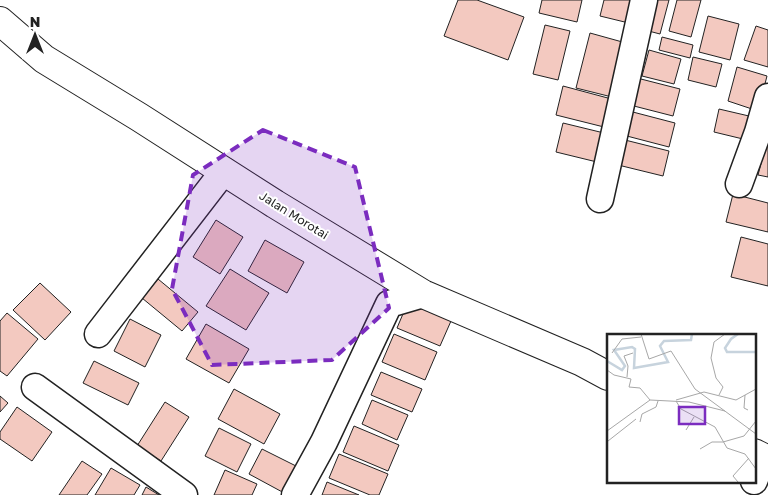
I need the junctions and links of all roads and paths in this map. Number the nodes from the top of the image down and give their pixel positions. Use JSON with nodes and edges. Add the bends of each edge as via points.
{"nodes":[{"id":1,"x":644,"y":0,"type":"edge"},
{"id":2,"x":0,"y":21,"type":"edge"},
{"id":3,"x":768,"y":97,"type":"edge"},
{"id":4,"x":224,"y":171,"type":"junction"},
{"id":5,"x":739,"y":184,"type":"dead end"},
{"id":6,"x":600,"y":199,"type":"dead end"},
{"id":7,"x":423,"y":294,"type":"junction"},
{"id":8,"x":98,"y":334,"type":"dead end"},
{"id":9,"x":607,"y":375,"type":"edge"},
{"id":10,"x":35,"y":387,"type":"dead end"},
{"id":11,"x":753,"y":482,"type":"edge"},
{"id":12,"x":184,"y":495,"type":"edge"},
{"id":13,"x":295,"y":495,"type":"edge"},
{"id":14,"x":749,"y":495,"type":"edge"}],
"edges":[{"from":1,"to":6,"type":"street"},
{"from":2,"to":4,"type":"street","name":"Jalan Morotai","via":[[44,59]]},
{"from":3,"to":5,"type":"street"},
{"from":4,"to":7,"type":"street","name":"Jalan Morotai"},
{"from":4,"to":8,"type":"street"},
{"from":7,"to":9,"type":"street","name":"Jalan Morotai"},
{"from":7,"to":13,"type":"street","via":[[388,304],[324,442]]},
{"from":10,"to":12,"type":"street"},
{"from":11,"to":14,"type":"street"}]}
